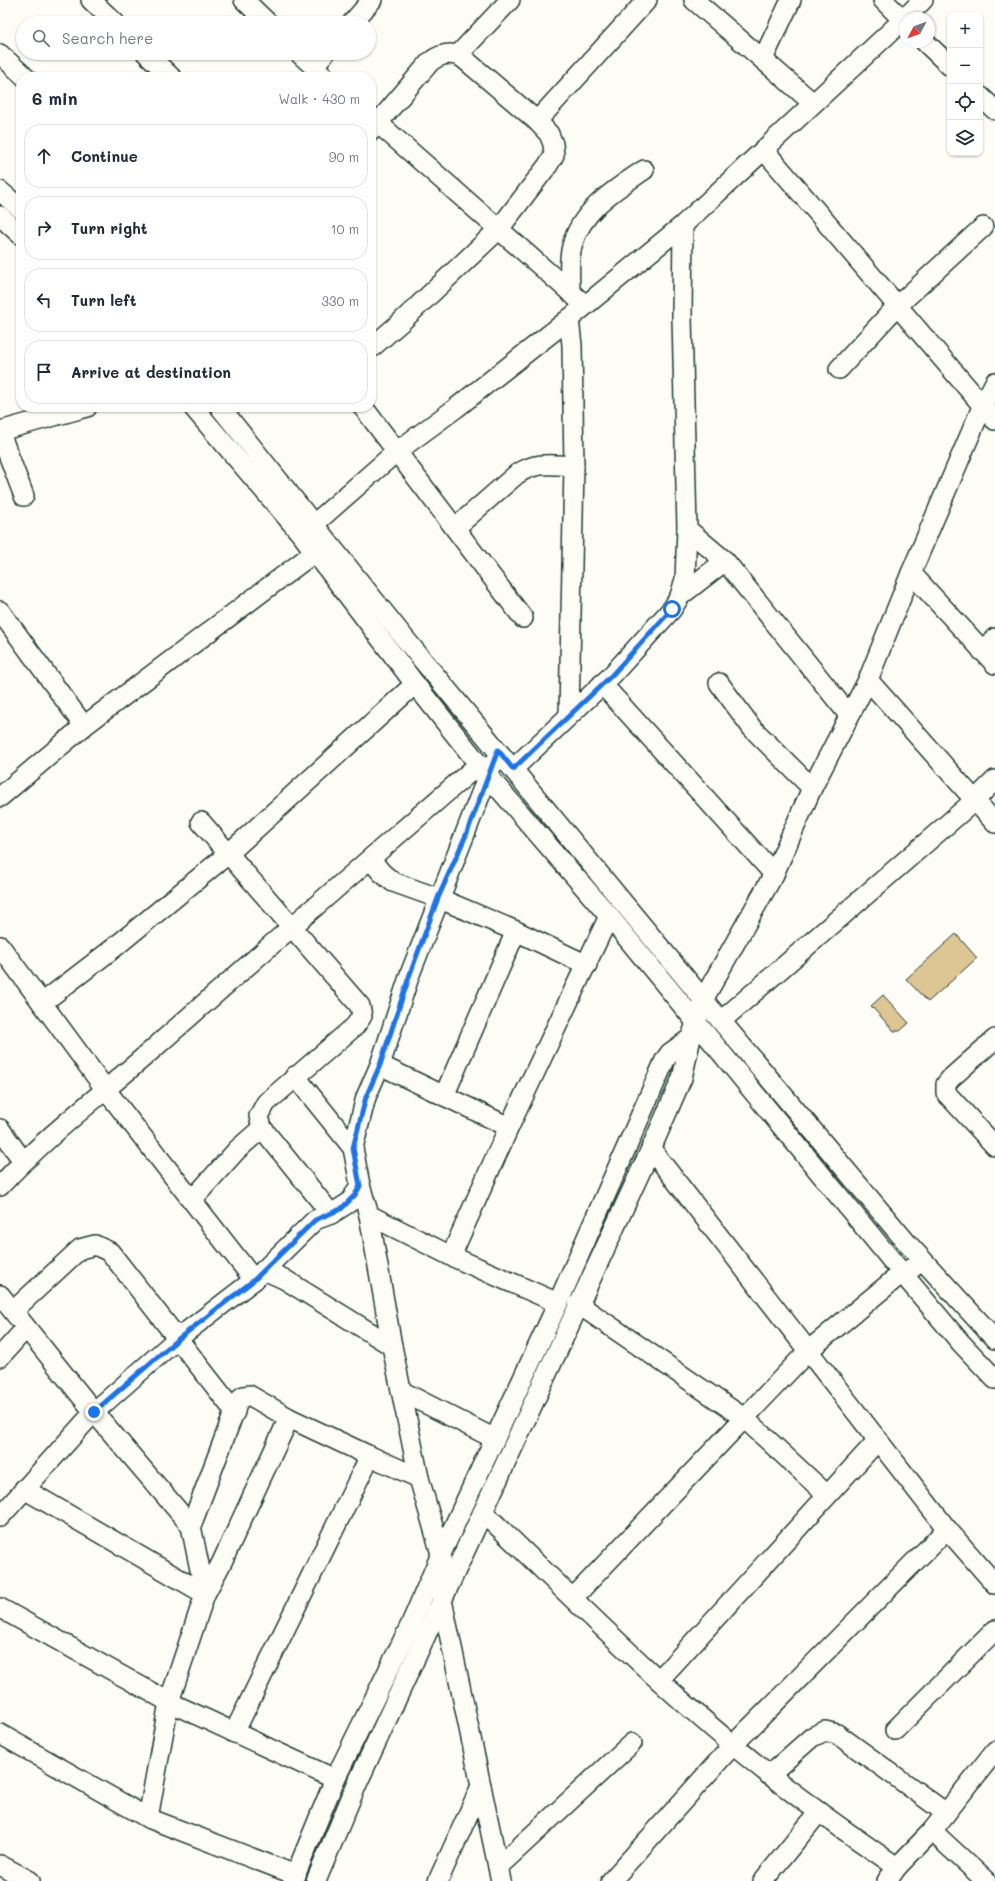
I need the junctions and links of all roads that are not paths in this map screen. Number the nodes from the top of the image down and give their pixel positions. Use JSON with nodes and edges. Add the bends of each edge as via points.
{"nodes":[{"id":1,"x":91,"y":0,"type":"edge"},
{"id":2,"x":244,"y":0,"type":"edge"},
{"id":3,"x":372,"y":0,"type":"edge"},
{"id":4,"x":510,"y":0,"type":"edge"},
{"id":5,"x":647,"y":0,"type":"edge"},
{"id":6,"x":694,"y":0,"type":"edge"},
{"id":7,"x":790,"y":0,"type":"edge"},
{"id":8,"x":883,"y":0,"type":"edge"},
{"id":9,"x":923,"y":0,"type":"edge"},
{"id":10,"x":912,"y":12,"type":"edge"},
{"id":11,"x":108,"y":16,"type":"edge"},
{"id":12,"x":261,"y":16,"type":"edge"},
{"id":13,"x":358,"y":16,"type":"edge"},
{"id":14,"x":899,"y":16,"type":"edge"},
{"id":15,"x":899,"y":26,"type":"edge"},
{"id":16,"x":931,"y":48,"type":"edge"},
{"id":17,"x":458,"y":55,"type":"junction"},
{"id":18,"x":763,"y":59,"type":"junction"},
{"id":19,"x":153,"y":60,"type":"edge"},
{"id":20,"x":312,"y":60,"type":"edge"},
{"id":21,"x":3,"y":63,"type":"edge"},
{"id":22,"x":947,"y":63,"type":"edge"},
{"id":23,"x":321,"y":65,"type":"edge"},
{"id":24,"x":17,"y":72,"type":"edge"},
{"id":25,"x":166,"y":72,"type":"edge"},
{"id":26,"x":983,"y":99,"type":"edge"},
{"id":27,"x":814,"y":103,"type":"junction"},
{"id":28,"x":995,"y":110,"type":"edge"},
{"id":29,"x":376,"y":121,"type":"edge"},
{"id":30,"x":537,"y":121,"type":"junction"},
{"id":31,"x":376,"y":126,"type":"edge"},
{"id":32,"x":764,"y":150,"type":"junction"},
{"id":33,"x":644,"y":170,"type":"dead end"},
{"id":34,"x":0,"y":191,"type":"edge"},
{"id":35,"x":16,"y":205,"type":"edge"},
{"id":36,"x":0,"y":216,"type":"edge"},
{"id":37,"x":682,"y":225,"type":"junction"},
{"id":38,"x":983,"y":227,"type":"dead end"},
{"id":39,"x":499,"y":229,"type":"junction"},
{"id":40,"x":16,"y":231,"type":"edge"},
{"id":41,"x":570,"y":292,"type":"junction"},
{"id":42,"x":585,"y":305,"type":"junction"},
{"id":43,"x":897,"y":306,"type":"junction"},
{"id":44,"x":569,"y":320,"type":"junction"},
{"id":45,"x":376,"y":344,"type":"edge"},
{"id":46,"x":839,"y":369,"type":"dead end"},
{"id":47,"x":995,"y":382,"type":"edge"},
{"id":48,"x":982,"y":407,"type":"junction"},
{"id":49,"x":70,"y":412,"type":"edge"},
{"id":50,"x":197,"y":412,"type":"edge"},
{"id":51,"x":224,"y":412,"type":"edge"},
{"id":52,"x":367,"y":412,"type":"edge"},
{"id":53,"x":995,"y":420,"type":"edge"},
{"id":54,"x":0,"y":432,"type":"edge"},
{"id":55,"x":396,"y":452,"type":"junction"},
{"id":56,"x":574,"y":466,"type":"junction"},
{"id":57,"x":24,"y":496,"type":"dead end"},
{"id":58,"x":455,"y":528,"type":"junction"},
{"id":59,"x":308,"y":529,"type":"junction"},
{"id":60,"x":687,"y":529,"type":"junction"},
{"id":61,"x":315,"y":552,"type":"junction"},
{"id":62,"x":725,"y":561,"type":"junction"},
{"id":63,"x":911,"y":573,"type":"junction"},
{"id":64,"x":680,"y":596,"type":"junction"},
{"id":65,"x":0,"y":611,"type":"edge"},
{"id":66,"x":523,"y":618,"type":"dead end"},
{"id":67,"x":988,"y":644,"type":"edge"},
{"id":68,"x":995,"y":664,"type":"edge"},
{"id":69,"x":868,"y":680,"type":"junction"},
{"id":70,"x":719,"y":683,"type":"dead end"},
{"id":71,"x":415,"y":684,"type":"junction"},
{"id":72,"x":602,"y":684,"type":"junction"},
{"id":73,"x":569,"y":715,"type":"junction"},
{"id":74,"x":849,"y":715,"type":"junction"},
{"id":75,"x":84,"y":726,"type":"junction"},
{"id":76,"x":498,"y":750,"type":"junction"},
{"id":77,"x":513,"y":769,"type":"junction"},
{"id":78,"x":484,"y":770,"type":"junction"},
{"id":79,"x":995,"y":780,"type":"edge"},
{"id":80,"x":812,"y":788,"type":"junction"},
{"id":81,"x":0,"y":797,"type":"edge"},
{"id":82,"x":974,"y":801,"type":"junction"},
{"id":83,"x":201,"y":822,"type":"dead end"},
{"id":84,"x":995,"y":823,"type":"edge"},
{"id":85,"x":228,"y":854,"type":"junction"},
{"id":86,"x":370,"y":859,"type":"junction"},
{"id":87,"x":774,"y":874,"type":"junction"},
{"id":88,"x":438,"y":898,"type":"junction"},
{"id":89,"x":610,"y":916,"type":"junction"},
{"id":90,"x":290,"y":926,"type":"junction"},
{"id":91,"x":516,"y":931,"type":"junction"},
{"id":92,"x":0,"y":946,"type":"edge"},
{"id":93,"x":588,"y":965,"type":"junction"},
{"id":94,"x":704,"y":1000,"type":"junction"},
{"id":95,"x":42,"y":1003,"type":"junction"},
{"id":96,"x":696,"y":1020,"type":"junction"},
{"id":97,"x":721,"y":1021,"type":"junction"},
{"id":98,"x":691,"y":1038,"type":"junction"},
{"id":99,"x":995,"y":1039,"type":"edge"},
{"id":100,"x":380,"y":1065,"type":"junction"},
{"id":101,"x":295,"y":1076,"type":"junction"},
{"id":102,"x":106,"y":1090,"type":"junction"},
{"id":103,"x":444,"y":1096,"type":"junction"},
{"id":104,"x":509,"y":1127,"type":"junction"},
{"id":105,"x":262,"y":1128,"type":"junction"},
{"id":106,"x":0,"y":1129,"type":"edge"},
{"id":107,"x":995,"y":1146,"type":"edge"},
{"id":108,"x":353,"y":1148,"type":"junction"},
{"id":109,"x":651,"y":1149,"type":"junction"},
{"id":110,"x":23,"y":1161,"type":"junction"},
{"id":111,"x":0,"y":1186,"type":"edge"},
{"id":112,"x":360,"y":1186,"type":"junction"},
{"id":113,"x":192,"y":1200,"type":"junction"},
{"id":114,"x":331,"y":1214,"type":"junction"},
{"id":115,"x":369,"y":1215,"type":"junction"},
{"id":116,"x":451,"y":1256,"type":"junction"},
{"id":117,"x":924,"y":1261,"type":"junction"},
{"id":118,"x":902,"y":1273,"type":"junction"},
{"id":119,"x":259,"y":1275,"type":"junction"},
{"id":120,"x":0,"y":1295,"type":"edge"},
{"id":121,"x":558,"y":1303,"type":"junction"},
{"id":122,"x":578,"y":1304,"type":"junction"},
{"id":123,"x":13,"y":1311,"type":"junction"},
{"id":124,"x":26,"y":1328,"type":"junction"},
{"id":125,"x":995,"y":1339,"type":"edge"},
{"id":126,"x":177,"y":1340,"type":"junction"},
{"id":127,"x":392,"y":1346,"type":"junction"},
{"id":128,"x":808,"y":1350,"type":"junction"},
{"id":129,"x":0,"y":1358,"type":"edge"},
{"id":130,"x":995,"y":1379,"type":"edge"},
{"id":131,"x":402,"y":1391,"type":"junction"},
{"id":132,"x":94,"y":1412,"type":"junction"},
{"id":133,"x":235,"y":1412,"type":"junction"},
{"id":134,"x":289,"y":1418,"type":"junction"},
{"id":135,"x":744,"y":1418,"type":"junction"},
{"id":136,"x":495,"y":1439,"type":"junction"},
{"id":137,"x":878,"y":1440,"type":"junction"},
{"id":138,"x":370,"y":1456,"type":"junction"},
{"id":139,"x":419,"y":1478,"type":"junction"},
{"id":140,"x":24,"y":1489,"type":"junction"},
{"id":141,"x":828,"y":1495,"type":"junction"},
{"id":142,"x":482,"y":1512,"type":"junction"},
{"id":143,"x":0,"y":1517,"type":"edge"},
{"id":144,"x":191,"y":1526,"type":"junction"},
{"id":145,"x":947,"y":1529,"type":"junction"},
{"id":146,"x":441,"y":1554,"type":"junction"},
{"id":147,"x":995,"y":1584,"type":"edge"},
{"id":148,"x":205,"y":1594,"type":"junction"},
{"id":149,"x":573,"y":1598,"type":"junction"},
{"id":150,"x":442,"y":1600,"type":"junction"},
{"id":151,"x":0,"y":1608,"type":"edge"},
{"id":152,"x":995,"y":1630,"type":"edge"},
{"id":153,"x":659,"y":1680,"type":"junction"},
{"id":154,"x":169,"y":1702,"type":"junction"},
{"id":155,"x":895,"y":1730,"type":"dead end"},
{"id":156,"x":234,"y":1733,"type":"junction"},
{"id":157,"x":0,"y":1734,"type":"edge"},
{"id":158,"x":632,"y":1743,"type":"dead end"},
{"id":159,"x":733,"y":1744,"type":"junction"},
{"id":160,"x":995,"y":1751,"type":"edge"},
{"id":161,"x":769,"y":1775,"type":"junction"},
{"id":162,"x":335,"y":1779,"type":"junction"},
{"id":163,"x":481,"y":1786,"type":"junction"},
{"id":164,"x":819,"y":1812,"type":"junction"},
{"id":165,"x":946,"y":1813,"type":"junction"},
{"id":166,"x":148,"y":1818,"type":"junction"},
{"id":167,"x":932,"y":1831,"type":"junction"},
{"id":168,"x":0,"y":1865,"type":"edge"},
{"id":169,"x":500,"y":1874,"type":"edge"},
{"id":170,"x":892,"y":1874,"type":"edge"},
{"id":171,"x":294,"y":1878,"type":"edge"},
{"id":172,"x":30,"y":1881,"type":"edge"},
{"id":173,"x":316,"y":1881,"type":"edge"},
{"id":174,"x":438,"y":1881,"type":"edge"},
{"id":175,"x":611,"y":1881,"type":"edge"},
{"id":176,"x":763,"y":1881,"type":"edge"},
{"id":177,"x":986,"y":1881,"type":"edge"}],
"edges":[{"from":1,"to":11,"type":"street"},
{"from":2,"to":12,"type":"street"},
{"from":3,"to":13,"type":"street"},
{"from":4,"to":17,"type":"street"},
{"from":5,"to":30,"type":"street"},
{"from":6,"to":18,"type":"street"},
{"from":7,"to":18,"type":"street"},
{"from":8,"to":14,"type":"street"},
{"from":9,"to":10,"type":"street"},
{"from":15,"to":27,"type":"street"},
{"from":16,"to":22,"type":"street"},
{"from":17,"to":29,"type":"street","via":[[446,54],[435,58]]},
{"from":17,"to":30,"type":"street"},
{"from":18,"to":27,"type":"street"},
{"from":19,"to":25,"type":"street"},
{"from":20,"to":23,"type":"street"},
{"from":21,"to":24,"type":"street"},
{"from":26,"to":28,"type":"street"},
{"from":27,"to":32,"type":"street"},
{"from":30,"to":39,"type":"street","via":[[549,134],[554,155]]},
{"from":31,"to":39,"type":"street"},
{"from":32,"to":37,"type":"street"},
{"from":32,"to":43,"type":"street"},
{"from":33,"to":41,"type":"street","via":[[597,204],[576,234],[570,258]]},
{"from":34,"to":35,"type":"street"},
{"from":36,"to":40,"type":"street"},
{"from":37,"to":42,"type":"street"},
{"from":37,"to":60,"type":"street"},
{"from":38,"to":43,"type":"street"},
{"from":39,"to":41,"type":"street"},
{"from":39,"to":45,"type":"street"},
{"from":41,"to":42,"type":"street"},
{"from":42,"to":44,"type":"street"},
{"from":43,"to":46,"type":"street"},
{"from":43,"to":48,"type":"street"},
{"from":44,"to":55,"type":"street"},
{"from":44,"to":56,"type":"street","via":[[572,345]]},
{"from":47,"to":48,"type":"street"},
{"from":48,"to":53,"type":"street"},
{"from":48,"to":63,"type":"street"},
{"from":49,"to":54,"type":"street"},
{"from":50,"to":59,"type":"street"},
{"from":51,"to":59,"type":"street"},
{"from":52,"to":55,"type":"street"},
{"from":54,"to":57,"type":"street"},
{"from":55,"to":58,"type":"street"},
{"from":55,"to":59,"type":"street"},
{"from":56,"to":58,"type":"street","via":[[536,464],[528,467]]},
{"from":56,"to":73,"type":"street"},
{"from":58,"to":66,"type":"street"},
{"from":59,"to":61,"type":"street"},
{"from":59,"to":76,"type":"street"},
{"from":60,"to":62,"type":"street"},
{"from":60,"to":64,"type":"street","via":[[685,579]]},
{"from":61,"to":71,"type":"street"},
{"from":61,"to":75,"type":"street"},
{"from":62,"to":64,"type":"street"},
{"from":62,"to":74,"type":"street"},
{"from":63,"to":67,"type":"street"},
{"from":63,"to":69,"type":"street"},
{"from":64,"to":72,"type":"street","via":[[672,609]]},
{"from":65,"to":75,"type":"street"},
{"from":67,"to":68,"type":"street"},
{"from":69,"to":74,"type":"street"},
{"from":69,"to":82,"type":"street"},
{"from":70,"to":80,"type":"street","via":[[752,728]]},
{"from":71,"to":78,"type":"street"},
{"from":71,"to":85,"type":"street"},
{"from":72,"to":73,"type":"street"},
{"from":72,"to":87,"type":"street"},
{"from":73,"to":77,"type":"street"},
{"from":74,"to":80,"type":"street"},
{"from":75,"to":81,"type":"street"},
{"from":76,"to":77,"type":"street"},
{"from":76,"to":78,"type":"street"},
{"from":77,"to":94,"type":"street"},
{"from":78,"to":86,"type":"street"},
{"from":78,"to":88,"type":"street"},
{"from":78,"to":89,"type":"street"},
{"from":79,"to":82,"type":"street"},
{"from":80,"to":87,"type":"street"},
{"from":82,"to":84,"type":"street"},
{"from":82,"to":97,"type":"street"},
{"from":83,"to":85,"type":"street"},
{"from":85,"to":90,"type":"street"},
{"from":85,"to":95,"type":"street"},
{"from":86,"to":88,"type":"street","via":[[393,882]]},
{"from":86,"to":90,"type":"street"},
{"from":87,"to":94,"type":"street"},
{"from":88,"to":91,"type":"street"},
{"from":88,"to":100,"type":"street"},
{"from":89,"to":93,"type":"street"},
{"from":89,"to":96,"type":"street"},
{"from":90,"to":101,"type":"street","via":[[346,988],[360,1006],[362,1016],[355,1026]]},
{"from":90,"to":102,"type":"street"},
{"from":91,"to":93,"type":"street"},
{"from":91,"to":103,"type":"street"},
{"from":92,"to":95,"type":"street"},
{"from":93,"to":104,"type":"street"},
{"from":94,"to":96,"type":"street"},
{"from":94,"to":97,"type":"street"},
{"from":95,"to":102,"type":"street"},
{"from":96,"to":98,"type":"street"},
{"from":96,"to":118,"type":"street"},
{"from":97,"to":117,"type":"street"},
{"from":98,"to":109,"type":"street","via":[[682,1078]]},
{"from":98,"to":121,"type":"street","via":[[670,1053],[665,1060]]},
{"from":99,"to":107,"type":"street","via":[[951,1078],[946,1084],[946,1093]]},
{"from":100,"to":103,"type":"street"},
{"from":100,"to":108,"type":"street","via":[[366,1097]]},
{"from":101,"to":105,"type":"street","via":[[266,1103],[259,1116]]},
{"from":101,"to":108,"type":"street"},
{"from":102,"to":110,"type":"street"},
{"from":102,"to":113,"type":"street"},
{"from":103,"to":104,"type":"street"},
{"from":104,"to":116,"type":"street"},
{"from":105,"to":113,"type":"street","via":[[237,1150]]},
{"from":105,"to":114,"type":"street"},
{"from":106,"to":110,"type":"street"},
{"from":108,"to":112,"type":"street"},
{"from":109,"to":122,"type":"street"},
{"from":109,"to":128,"type":"street"},
{"from":110,"to":111,"type":"street"},
{"from":112,"to":114,"type":"street","via":[[350,1202]]},
{"from":112,"to":115,"type":"street"},
{"from":113,"to":119,"type":"street"},
{"from":114,"to":119,"type":"street","via":[[315,1220]]},
{"from":115,"to":116,"type":"street"},
{"from":115,"to":127,"type":"street"},
{"from":116,"to":121,"type":"street"},
{"from":117,"to":118,"type":"street"},
{"from":117,"to":125,"type":"street"},
{"from":118,"to":128,"type":"street"},
{"from":118,"to":130,"type":"street"},
{"from":119,"to":126,"type":"street"},
{"from":119,"to":127,"type":"street","via":[[284,1279]]},
{"from":120,"to":123,"type":"street"},
{"from":121,"to":136,"type":"street"},
{"from":122,"to":135,"type":"street"},
{"from":122,"to":142,"type":"street"},
{"from":123,"to":124,"type":"street"},
{"from":123,"to":126,"type":"street","via":[[80,1249],[95,1245],[110,1252]]},
{"from":124,"to":129,"type":"street"},
{"from":124,"to":132,"type":"street"},
{"from":126,"to":132,"type":"street"},
{"from":126,"to":133,"type":"street"},
{"from":127,"to":131,"type":"street"},
{"from":128,"to":135,"type":"street"},
{"from":128,"to":137,"type":"street"},
{"from":131,"to":136,"type":"street"},
{"from":131,"to":139,"type":"street"},
{"from":132,"to":140,"type":"street"},
{"from":132,"to":144,"type":"street"},
{"from":133,"to":134,"type":"street","via":[[243,1396],[249,1396]]},
{"from":133,"to":144,"type":"street"},
{"from":134,"to":138,"type":"street"},
{"from":134,"to":148,"type":"street"},
{"from":135,"to":141,"type":"street"},
{"from":135,"to":149,"type":"street"},
{"from":136,"to":146,"type":"street"},
{"from":137,"to":141,"type":"street"},
{"from":137,"to":145,"type":"street"},
{"from":138,"to":139,"type":"street"},
{"from":138,"to":156,"type":"street"},
{"from":139,"to":146,"type":"street"},
{"from":140,"to":143,"type":"street"},
{"from":140,"to":148,"type":"street"},
{"from":141,"to":153,"type":"street"},
{"from":142,"to":149,"type":"street"},
{"from":142,"to":150,"type":"street"},
{"from":144,"to":148,"type":"street"},
{"from":145,"to":147,"type":"street"},
{"from":145,"to":159,"type":"street"},
{"from":146,"to":150,"type":"street"},
{"from":146,"to":162,"type":"street","via":[[410,1626]]},
{"from":148,"to":154,"type":"street"},
{"from":149,"to":153,"type":"street"},
{"from":150,"to":163,"type":"street"},
{"from":150,"to":173,"type":"street","via":[[357,1784]]},
{"from":151,"to":154,"type":"street"},
{"from":152,"to":155,"type":"street"},
{"from":153,"to":159,"type":"street"},
{"from":154,"to":156,"type":"street"},
{"from":154,"to":166,"type":"street"},
{"from":156,"to":162,"type":"street"},
{"from":157,"to":166,"type":"street"},
{"from":158,"to":169,"type":"street"},
{"from":159,"to":161,"type":"street"},
{"from":159,"to":175,"type":"street"},
{"from":160,"to":165,"type":"street"},
{"from":161,"to":164,"type":"street"},
{"from":161,"to":165,"type":"street","via":[[812,1737],[825,1731],[838,1734]]},
{"from":162,"to":171,"type":"street"},
{"from":163,"to":169,"type":"street"},
{"from":163,"to":174,"type":"street"},
{"from":164,"to":170,"type":"street"},
{"from":164,"to":176,"type":"street"},
{"from":165,"to":167,"type":"street"},
{"from":166,"to":171,"type":"street"},
{"from":167,"to":170,"type":"street"},
{"from":167,"to":177,"type":"street"},
{"from":168,"to":172,"type":"street"}]}
